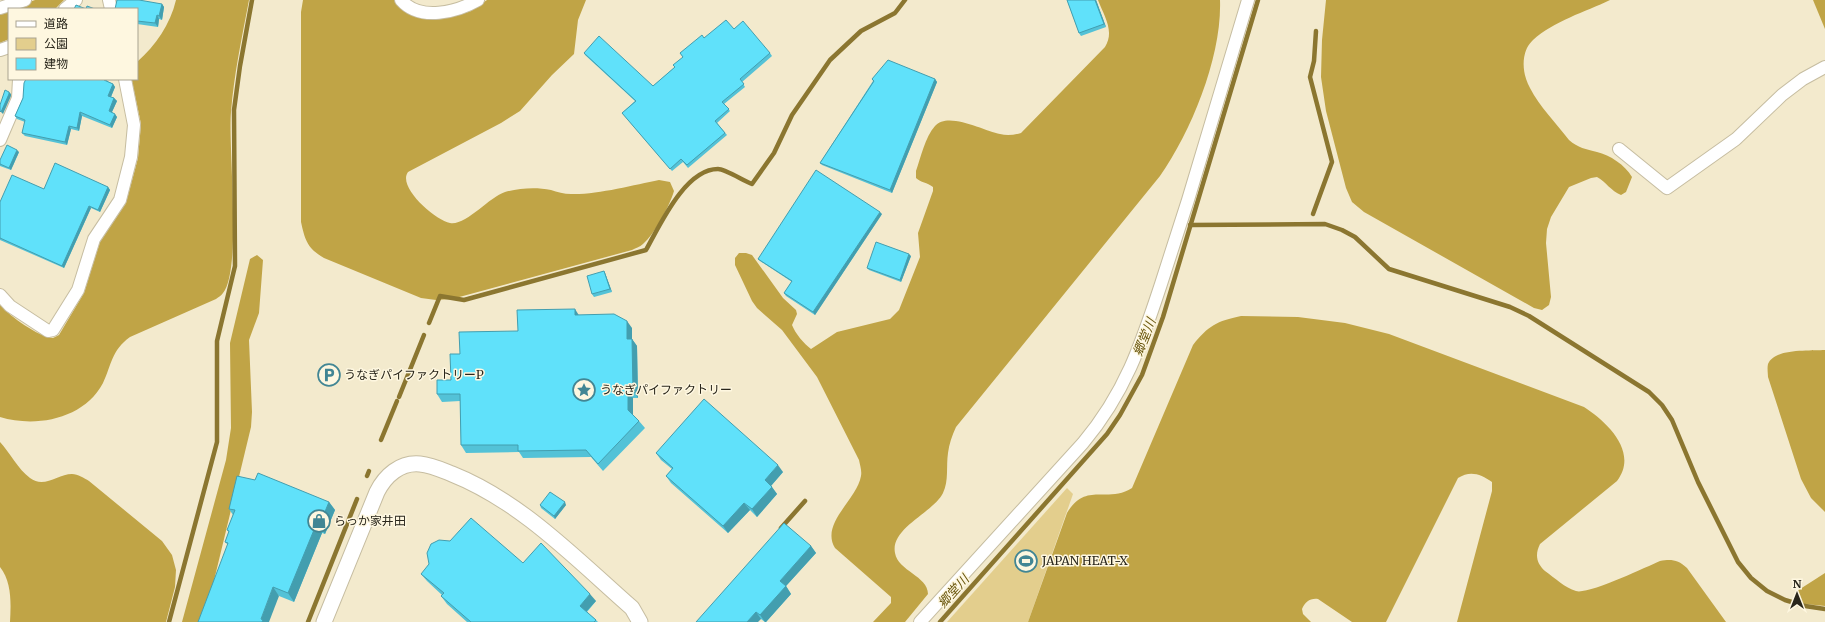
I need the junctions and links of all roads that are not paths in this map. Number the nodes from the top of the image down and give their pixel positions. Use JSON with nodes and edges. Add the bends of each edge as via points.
{"nodes":[{"id":1,"x":25,"y":0,"type":"edge"},
{"id":2,"x":76,"y":0,"type":"edge"},
{"id":3,"x":401,"y":0,"type":"edge"},
{"id":4,"x":478,"y":0,"type":"edge"},
{"id":5,"x":1248,"y":0,"type":"edge"},
{"id":6,"x":0,"y":8,"type":"edge"},
{"id":7,"x":66,"y":8,"type":"edge"},
{"id":8,"x":1825,"y":67,"type":"edge"},
{"id":9,"x":19,"y":80,"type":"edge"},
{"id":10,"x":125,"y":80,"type":"edge"},
{"id":11,"x":0,"y":140,"type":"edge"},
{"id":12,"x":1619,"y":149,"type":"dead end"},
{"id":13,"x":0,"y":295,"type":"edge"},
{"id":14,"x":324,"y":622,"type":"edge"},
{"id":15,"x":640,"y":622,"type":"edge"},
{"id":16,"x":920,"y":622,"type":"edge"}],
"edges":[{"from":1,"to":6,"type":"street"},
{"from":2,"to":7,"type":"street"},
{"from":3,"to":4,"type":"street","via":[[411,8],[433,13],[457,10]]},
{"from":5,"to":16,"type":"street","via":[[1152,314],[1120,390],[1083,443]]},
{"from":8,"to":12,"type":"street","via":[[1782,94],[1736,139],[1667,188]]},
{"from":9,"to":11,"type":"street","via":[[18,98]]},
{"from":10,"to":13,"type":"street","via":[[134,125],[131,157],[120,200],[94,239],[78,290],[53,330],[48,331],[16,310]]},
{"from":14,"to":15,"type":"street","via":[[383,480],[393,471],[419,464],[461,478],[514,507],[632,608]]}]}
